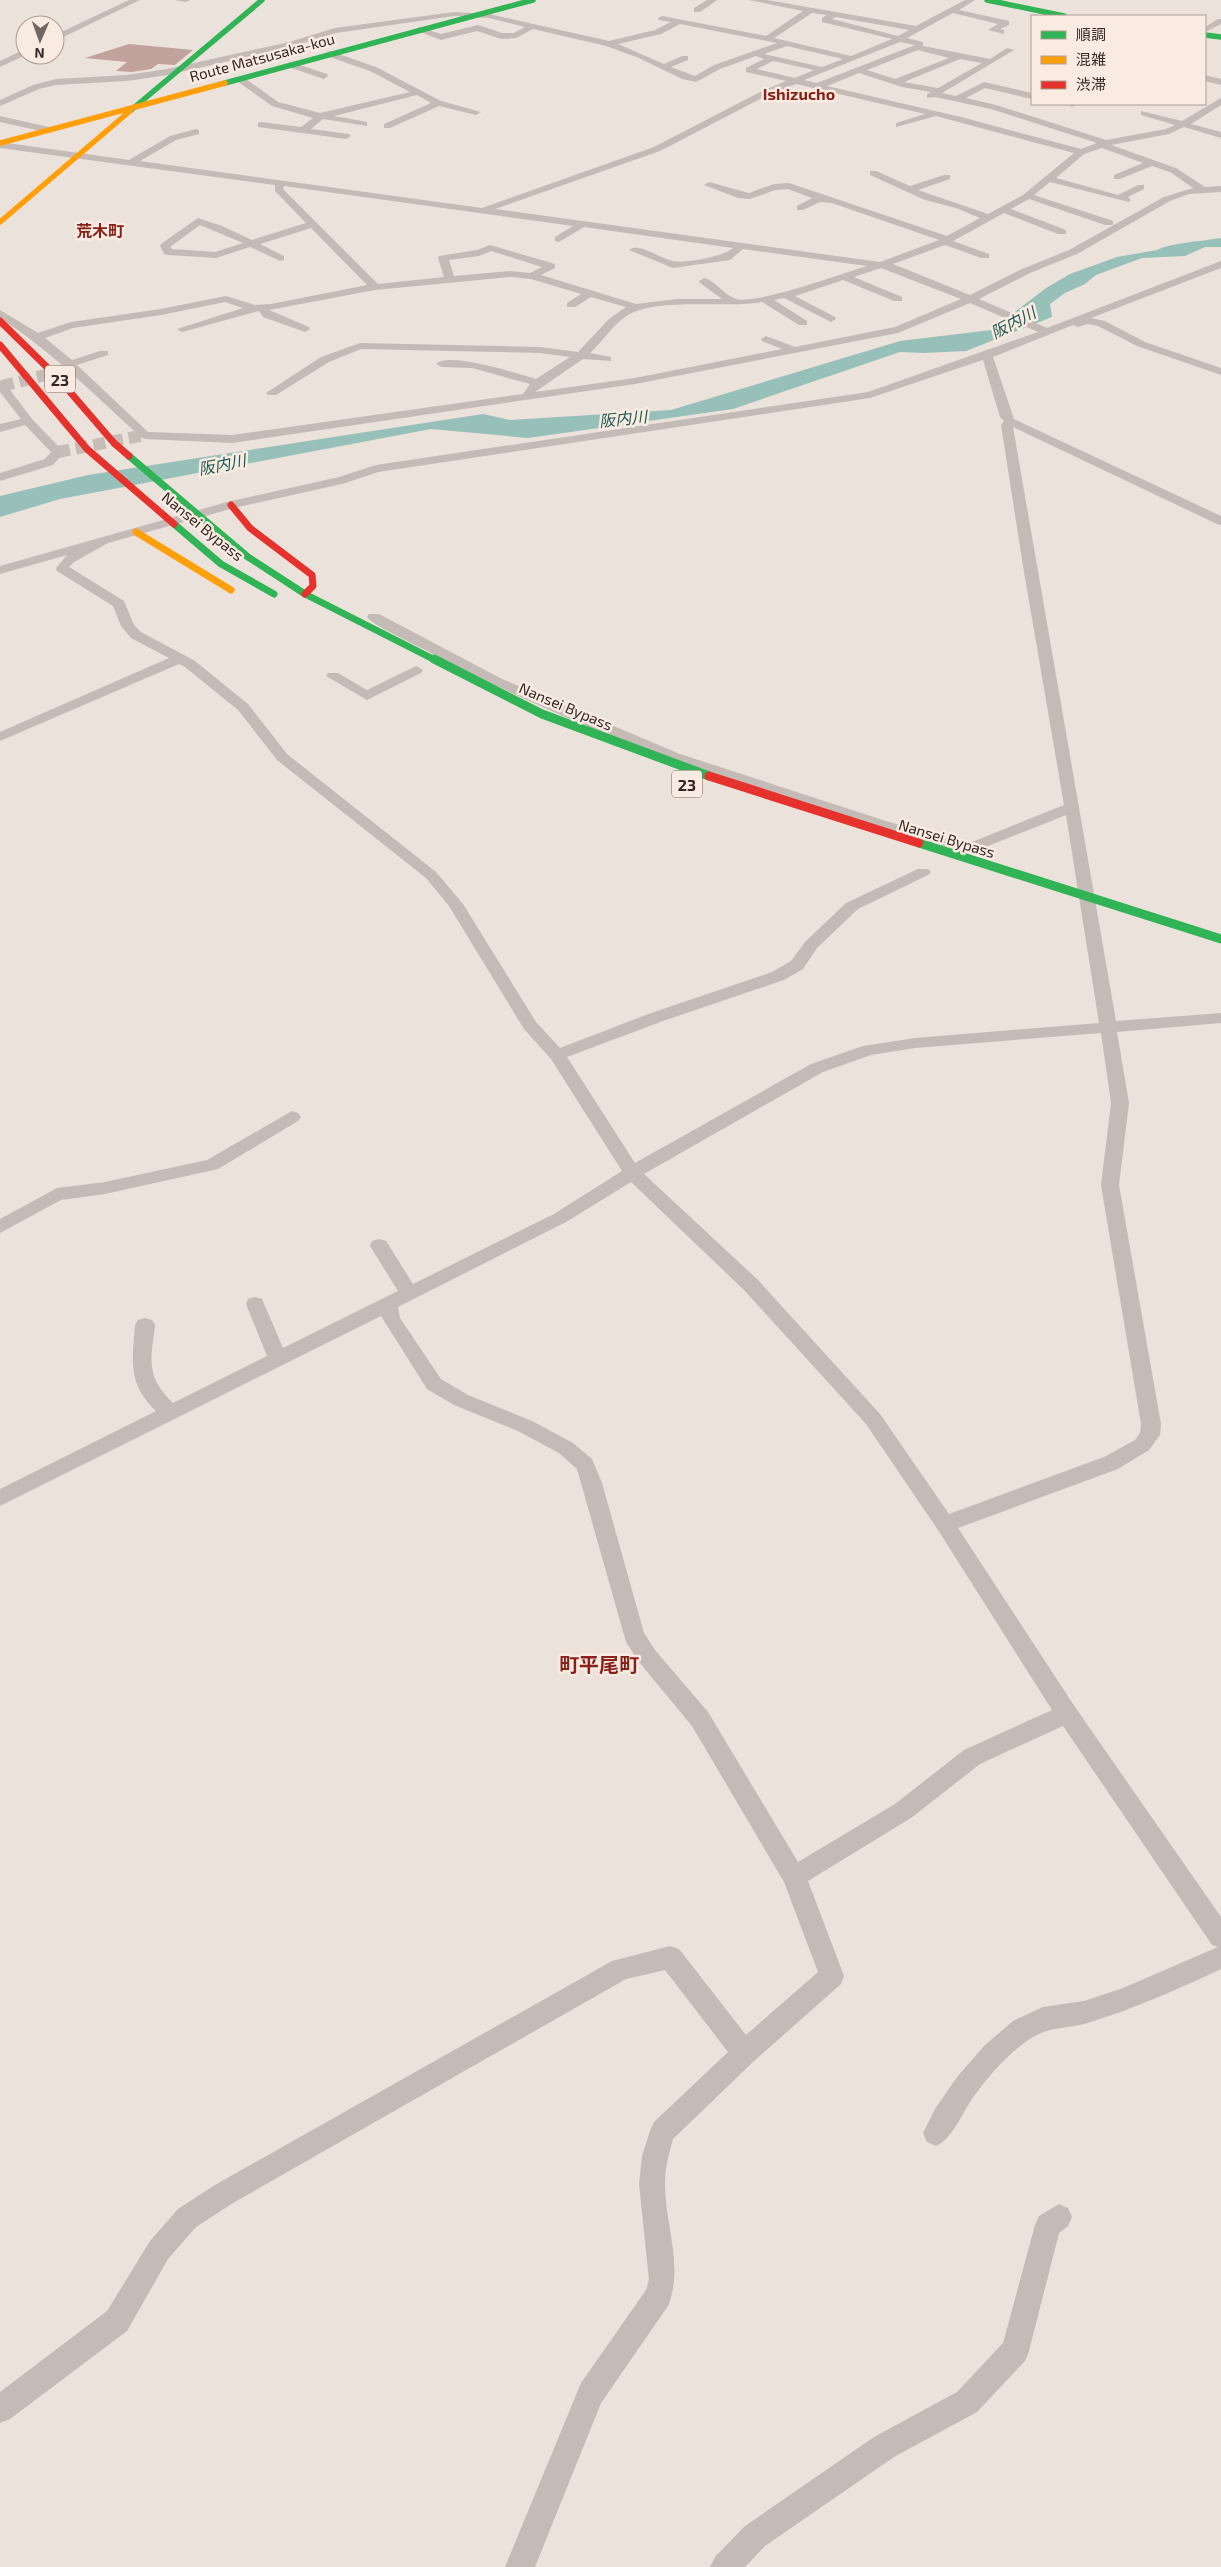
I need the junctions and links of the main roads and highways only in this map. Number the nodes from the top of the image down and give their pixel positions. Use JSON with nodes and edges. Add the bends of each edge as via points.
{"nodes":[{"id":1,"x":262,"y":0,"type":"edge"},
{"id":2,"x":532,"y":0,"type":"edge"},
{"id":3,"x":987,"y":0,"type":"edge"},
{"id":4,"x":1059,"y":15,"type":"edge"},
{"id":5,"x":1206,"y":35,"type":"edge"},
{"id":6,"x":1221,"y":37,"type":"edge"},
{"id":7,"x":140,"y":106,"type":"junction"},
{"id":8,"x":0,"y":144,"type":"edge"},
{"id":9,"x":0,"y":222,"type":"edge"},
{"id":10,"x":0,"y":320,"type":"edge"},
{"id":11,"x":0,"y":345,"type":"edge"},
{"id":12,"x":231,"y":505,"type":"road end"},
{"id":13,"x":136,"y":532,"type":"road end"},
{"id":14,"x":305,"y":594,"type":"junction"},
{"id":15,"x":242,"y":597,"type":"dead end"},
{"id":16,"x":277,"y":604,"type":"dead end"},
{"id":17,"x":400,"y":662,"type":"dead end"},
{"id":18,"x":421,"y":672,"type":"road end"},
{"id":19,"x":1221,"y":939,"type":"edge"}],
"edges":[{"from":1,"to":7,"type":"main road"},
{"from":2,"to":7,"type":"main road","name":"Route Matsusaka-kou","via":[[481,10]]},
{"from":3,"to":4,"type":"main road"},
{"from":5,"to":6,"type":"main road"},
{"from":7,"to":8,"type":"main road","name":"Route Matsusaka-kou"},
{"from":7,"to":9,"type":"main road"},
{"from":10,"to":14,"type":"main road","name":"Nansei Bypass","number":"23","via":[[58,378],[114,443],[248,557]]},
{"from":11,"to":16,"type":"main road","name":"Nansei Bypass","number":"23","via":[[87,449],[220,564]]},
{"from":12,"to":14,"type":"main road","via":[[250,528],[312,575],[313,586]]},
{"from":13,"to":15,"type":"main road"},
{"from":14,"to":19,"type":"main road","name":"Nansei Bypass","number":"23","via":[[551,718],[677,766],[1089,909]]},
{"from":17,"to":18,"type":"main road"}]}
